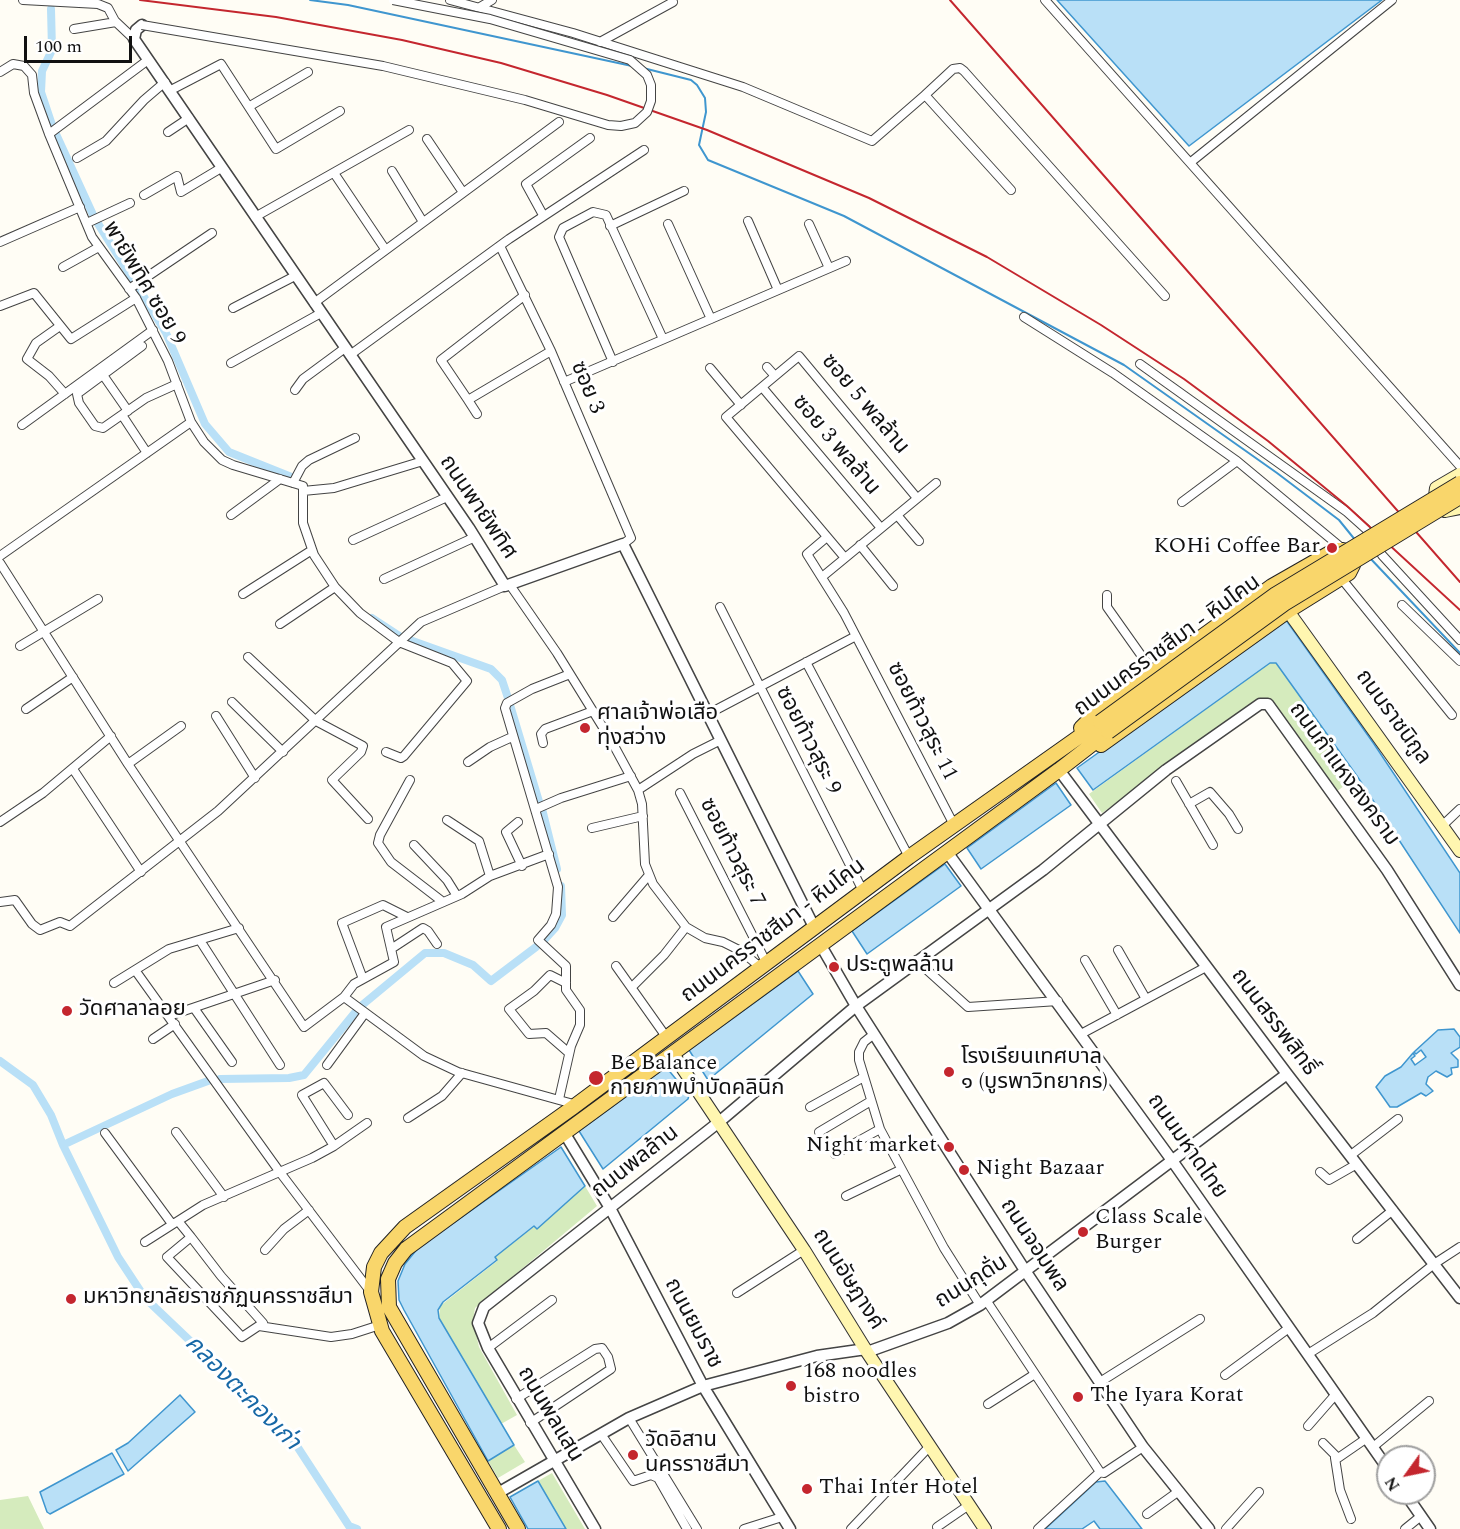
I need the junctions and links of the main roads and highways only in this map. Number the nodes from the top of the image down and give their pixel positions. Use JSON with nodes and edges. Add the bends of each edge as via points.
{"nodes":[{"id":1,"x":1460,"y":474,"type":"edge"},
{"id":2,"x":1460,"y":483,"type":"edge"},
{"id":3,"x":1459,"y":508,"type":"edge"},
{"id":4,"x":1288,"y":610,"type":"junction"},
{"id":5,"x":1104,"y":727,"type":"junction"},
{"id":6,"x":1058,"y":751,"type":"junction"},
{"id":7,"x":1064,"y":767,"type":"junction"},
{"id":8,"x":1460,"y":851,"type":"edge"},
{"id":9,"x":814,"y":927,"type":"junction"},
{"id":10,"x":820,"y":944,"type":"junction"},
{"id":11,"x":666,"y":1039,"type":"junction"},
{"id":12,"x":673,"y":1054,"type":"junction"},
{"id":13,"x":556,"y":1120,"type":"junction"},
{"id":14,"x":565,"y":1134,"type":"junction"},
{"id":15,"x":498,"y":1494,"type":"junction"},
{"id":16,"x":483,"y":1502,"type":"junction"},
{"id":17,"x":499,"y":1529,"type":"edge"},
{"id":18,"x":518,"y":1529,"type":"edge"},
{"id":19,"x":985,"y":1529,"type":"edge"}],
"edges":[{"from":1,"to":3,"type":"main road","via":[[1436,488],[1438,504],[1445,510]]},
{"from":2,"to":5,"type":"main road","name":"ถนนนครราชสีมา - หินโคน","bridge":true,"via":[[1276,594]]},
{"from":3,"to":5,"type":"main road","bridge":true,"via":[[1284,603]]},
{"from":4,"to":6,"type":"main road","via":[[1349,573],[1353,565],[1351,556],[1335,549],[1272,586],[1095,714]]},
{"from":4,"to":7,"type":"main road","via":[[1113,738]]},
{"from":4,"to":8,"type":"main road","name":"ถนนราชนิกูล"},
{"from":5,"to":6,"type":"main road","name":"ถนนนครราชสีมา - หินโคน"},
{"from":5,"to":7,"type":"main road"},
{"from":6,"to":9,"type":"main road","name":"ถนนนครราชสีมา - หินโคน"},
{"from":7,"to":10,"type":"main road"},
{"from":9,"to":10,"type":"main road"},
{"from":9,"to":11,"type":"main road","name":"ถนนนครราชสีมา - หินโคน"},
{"from":10,"to":12,"type":"main road"},
{"from":11,"to":12,"type":"main road"},
{"from":11,"to":13,"type":"main road","name":"ถนนนครราชสีมา - หินโคน"},
{"from":12,"to":14,"type":"main road"},
{"from":12,"to":19,"type":"main road","name":"ถนนอัษฎางค์"},
{"from":13,"to":14,"type":"main road"},
{"from":13,"to":16,"type":"main road","name":"ถนนนครราชสีมา - หินโคน","via":[[391,1239],[374,1267],[371,1292],[380,1325]]},
{"from":14,"to":15,"type":"main road","via":[[406,1249],[388,1279],[389,1307]]},
{"from":15,"to":16,"type":"main road"},
{"from":15,"to":18,"type":"main road"},
{"from":16,"to":17,"type":"main road","name":"ถนนนครราชสีมา - หินโคน"}]}
